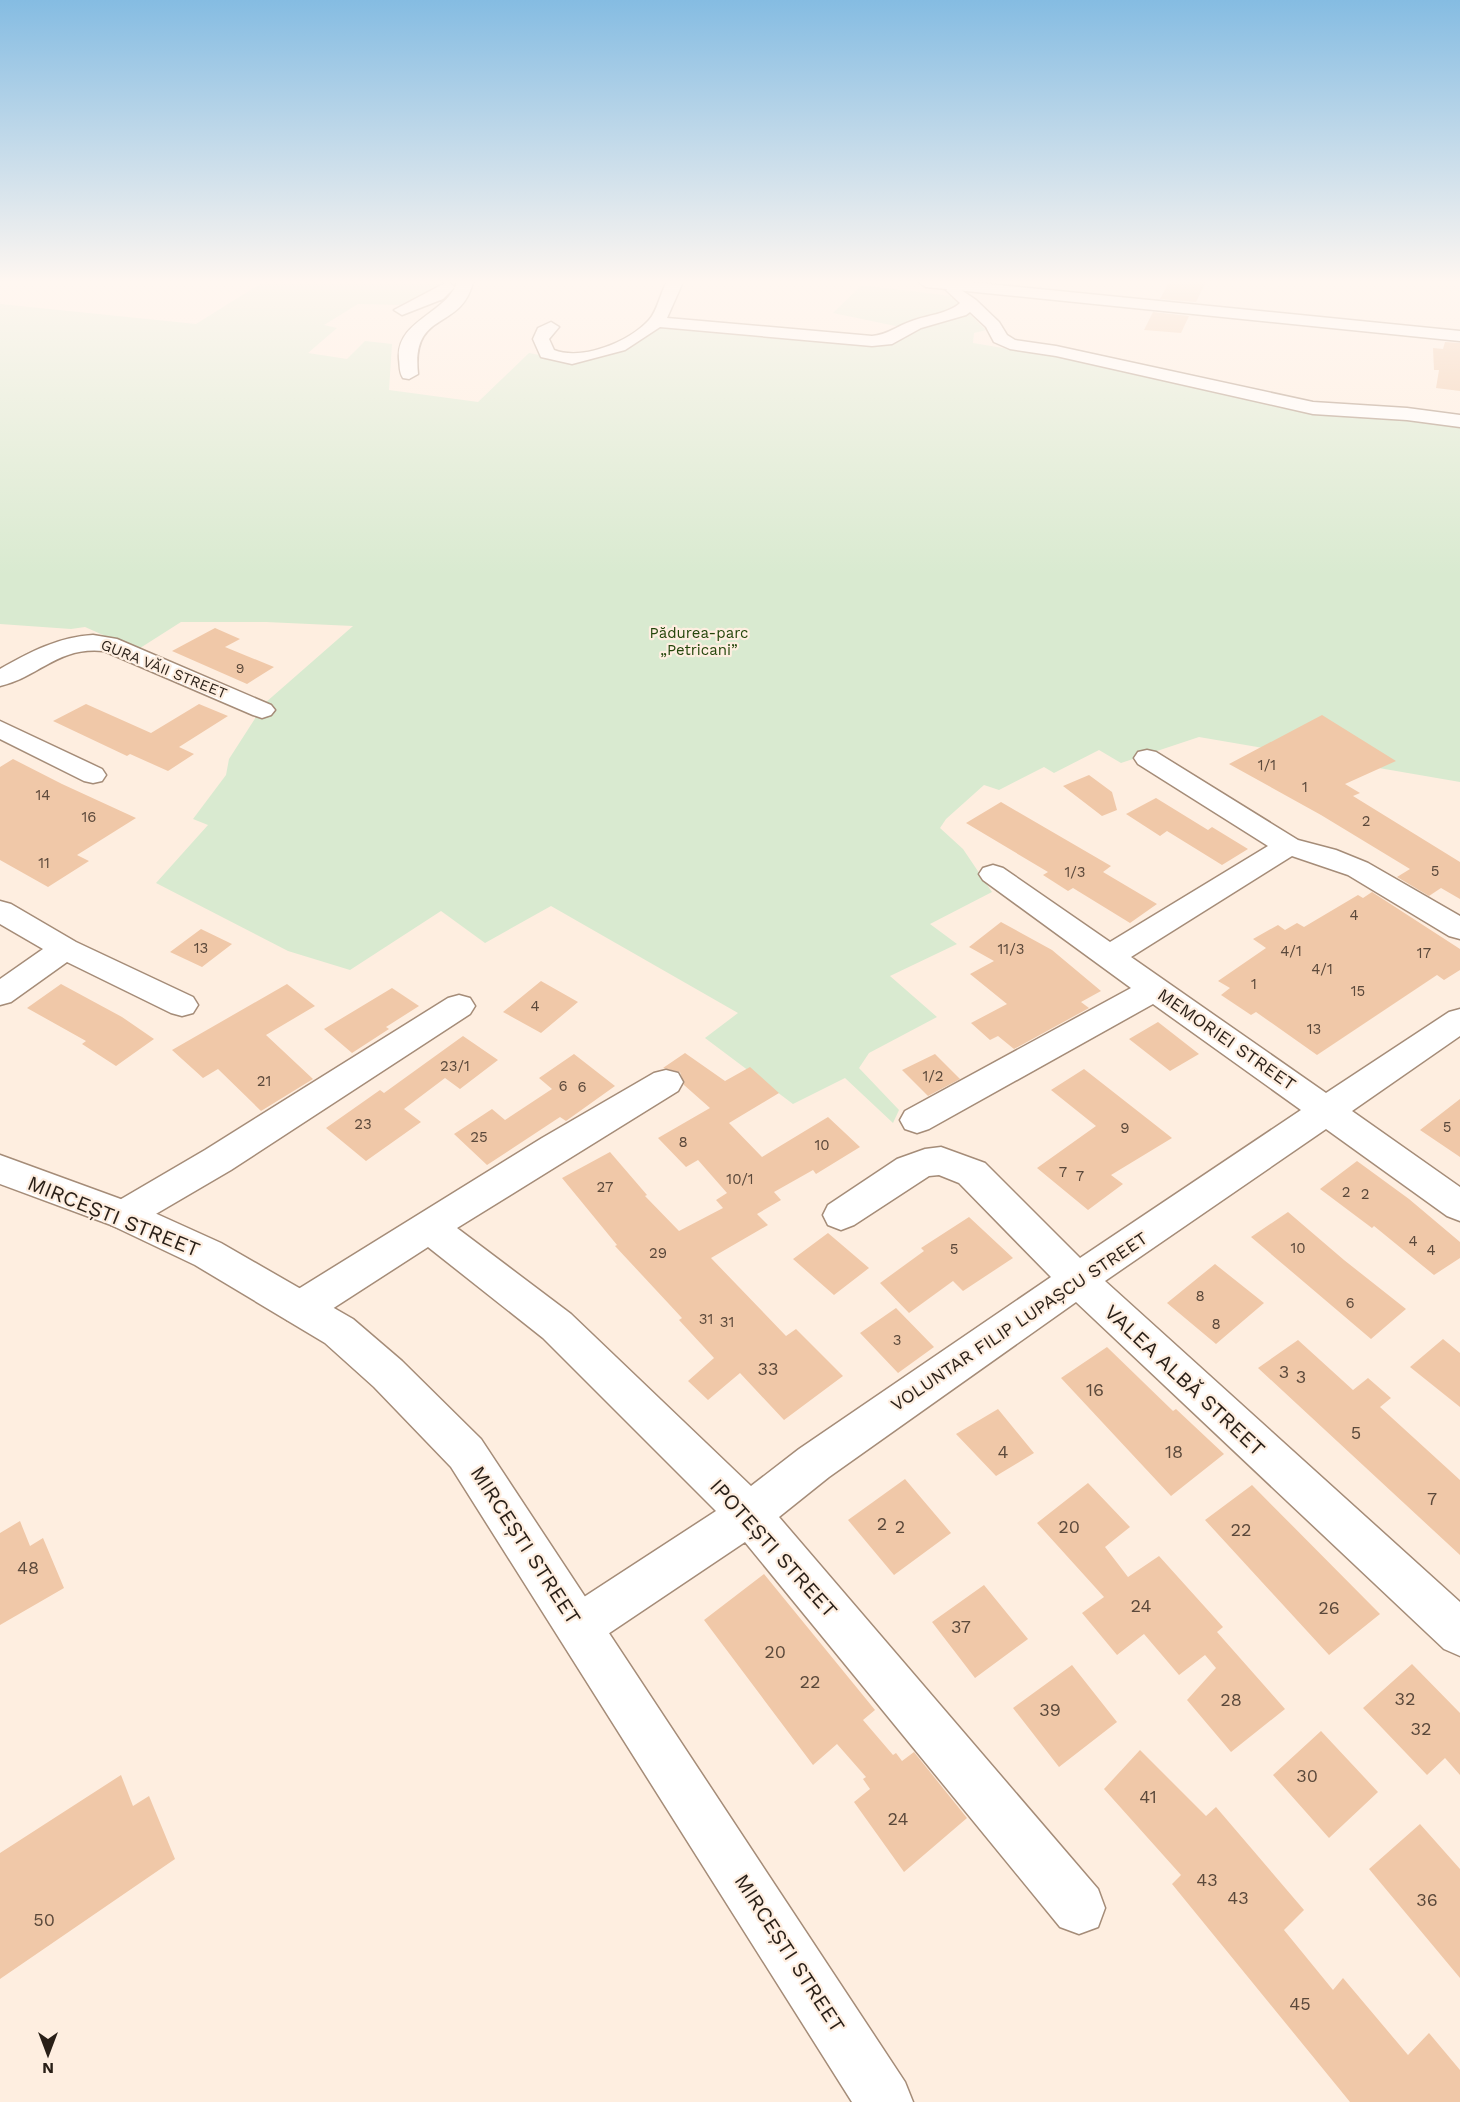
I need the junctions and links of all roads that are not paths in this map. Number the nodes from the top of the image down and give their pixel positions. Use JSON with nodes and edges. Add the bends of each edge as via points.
{"nodes":[{"id":1,"x":1187,"y":380,"type":"edge"},
{"id":2,"x":1460,"y":421,"type":"edge"},
{"id":3,"x":0,"y":679,"type":"edge"},
{"id":4,"x":262,"y":710,"type":"dead end"},
{"id":5,"x":0,"y":729,"type":"edge"},
{"id":6,"x":1147,"y":758,"type":"dead end"},
{"id":7,"x":93,"y":776,"type":"dead end"},
{"id":8,"x":1288,"y":846,"type":"junction"},
{"id":9,"x":993,"y":874,"type":"dead end"},
{"id":10,"x":0,"y":911,"type":"edge"},
{"id":11,"x":1460,"y":929,"type":"edge"},
{"id":12,"x":65,"y":949,"type":"junction"},
{"id":13,"x":1110,"y":956,"type":"junction"},
{"id":14,"x":1155,"y":989,"type":"junction"},
{"id":15,"x":0,"y":994,"type":"edge"},
{"id":16,"x":182,"y":1005,"type":"dead end"},
{"id":17,"x":459,"y":1006,"type":"dead end"},
{"id":18,"x":1460,"y":1020,"type":"edge"},
{"id":19,"x":666,"y":1082,"type":"dead end"},
{"id":20,"x":1329,"y":1111,"type":"junction"},
{"id":21,"x":917,"y":1120,"type":"dead end"},
{"id":22,"x":0,"y":1169,"type":"edge"},
{"id":23,"x":1460,"y":1206,"type":"edge"},
{"id":24,"x":124,"y":1215,"type":"junction"},
{"id":25,"x":841,"y":1215,"type":"dead end"},
{"id":26,"x":430,"y":1228,"type":"junction"},
{"id":27,"x":1078,"y":1280,"type":"junction"},
{"id":28,"x":300,"y":1308,"type":"junction"},
{"id":29,"x":749,"y":1514,"type":"junction"},
{"id":30,"x":580,"y":1626,"type":"junction"},
{"id":31,"x":1460,"y":1633,"type":"edge"},
{"id":32,"x":1079,"y":1908,"type":"dead end"},
{"id":33,"x":885,"y":2102,"type":"edge"}],
"edges":[{"from":1,"to":2,"type":"street","via":[[1313,408]]},
{"from":3,"to":4,"type":"street","name":"GURA VĂII STREET","via":[[64,645],[95,641]]},
{"from":5,"to":7,"type":"street"},
{"from":6,"to":8,"type":"street"},
{"from":8,"to":11,"type":"street","via":[[1358,869]]},
{"from":8,"to":13,"type":"street"},
{"from":9,"to":13,"type":"street","name":"MEMORIEI STREET"},
{"from":10,"to":12,"type":"street"},
{"from":12,"to":15,"type":"street"},
{"from":12,"to":16,"type":"street"},
{"from":13,"to":14,"type":"street","name":"MEMORIEI STREET"},
{"from":14,"to":20,"type":"street","name":"MEMORIEI STREET"},
{"from":14,"to":21,"type":"street"},
{"from":17,"to":24,"type":"street","via":[[218,1160]]},
{"from":18,"to":20,"type":"street","name":"VOLUNTAR FILIP LUPAȘCU STREET"},
{"from":19,"to":26,"type":"street"},
{"from":20,"to":23,"type":"street","name":"MEMORIEI STREET"},
{"from":20,"to":27,"type":"street","name":"VOLUNTAR FILIP LUPAȘCU STREET"},
{"from":22,"to":24,"type":"street","name":"MIRCEȘTI STREET"},
{"from":24,"to":28,"type":"street","name":"MIRCEȘTI STREET","via":[[208,1254]]},
{"from":25,"to":27,"type":"street","name":"VALEA ALBĂ STREET","via":[[910,1169],[942,1161],[972,1173]]},
{"from":26,"to":28,"type":"street"},
{"from":26,"to":29,"type":"street","name":"IPOTEȘTI STREET","via":[[557,1326]]},
{"from":27,"to":29,"type":"street","name":"VOLUNTAR FILIP LUPAȘCU STREET","via":[[824,1456]]},
{"from":27,"to":31,"type":"street","name":"VALEA ALBĂ STREET"},
{"from":28,"to":30,"type":"street","name":"MIRCEȘTI STREET","via":[[339,1331],[380,1366],[466,1453]]},
{"from":29,"to":30,"type":"street","name":"VOLUNTAR FILIP LUPAȘCU STREET"},
{"from":29,"to":32,"type":"street","name":"IPOTEȘTI STREET"},
{"from":30,"to":33,"type":"street","name":"MIRCEȘTI STREET"}]}
